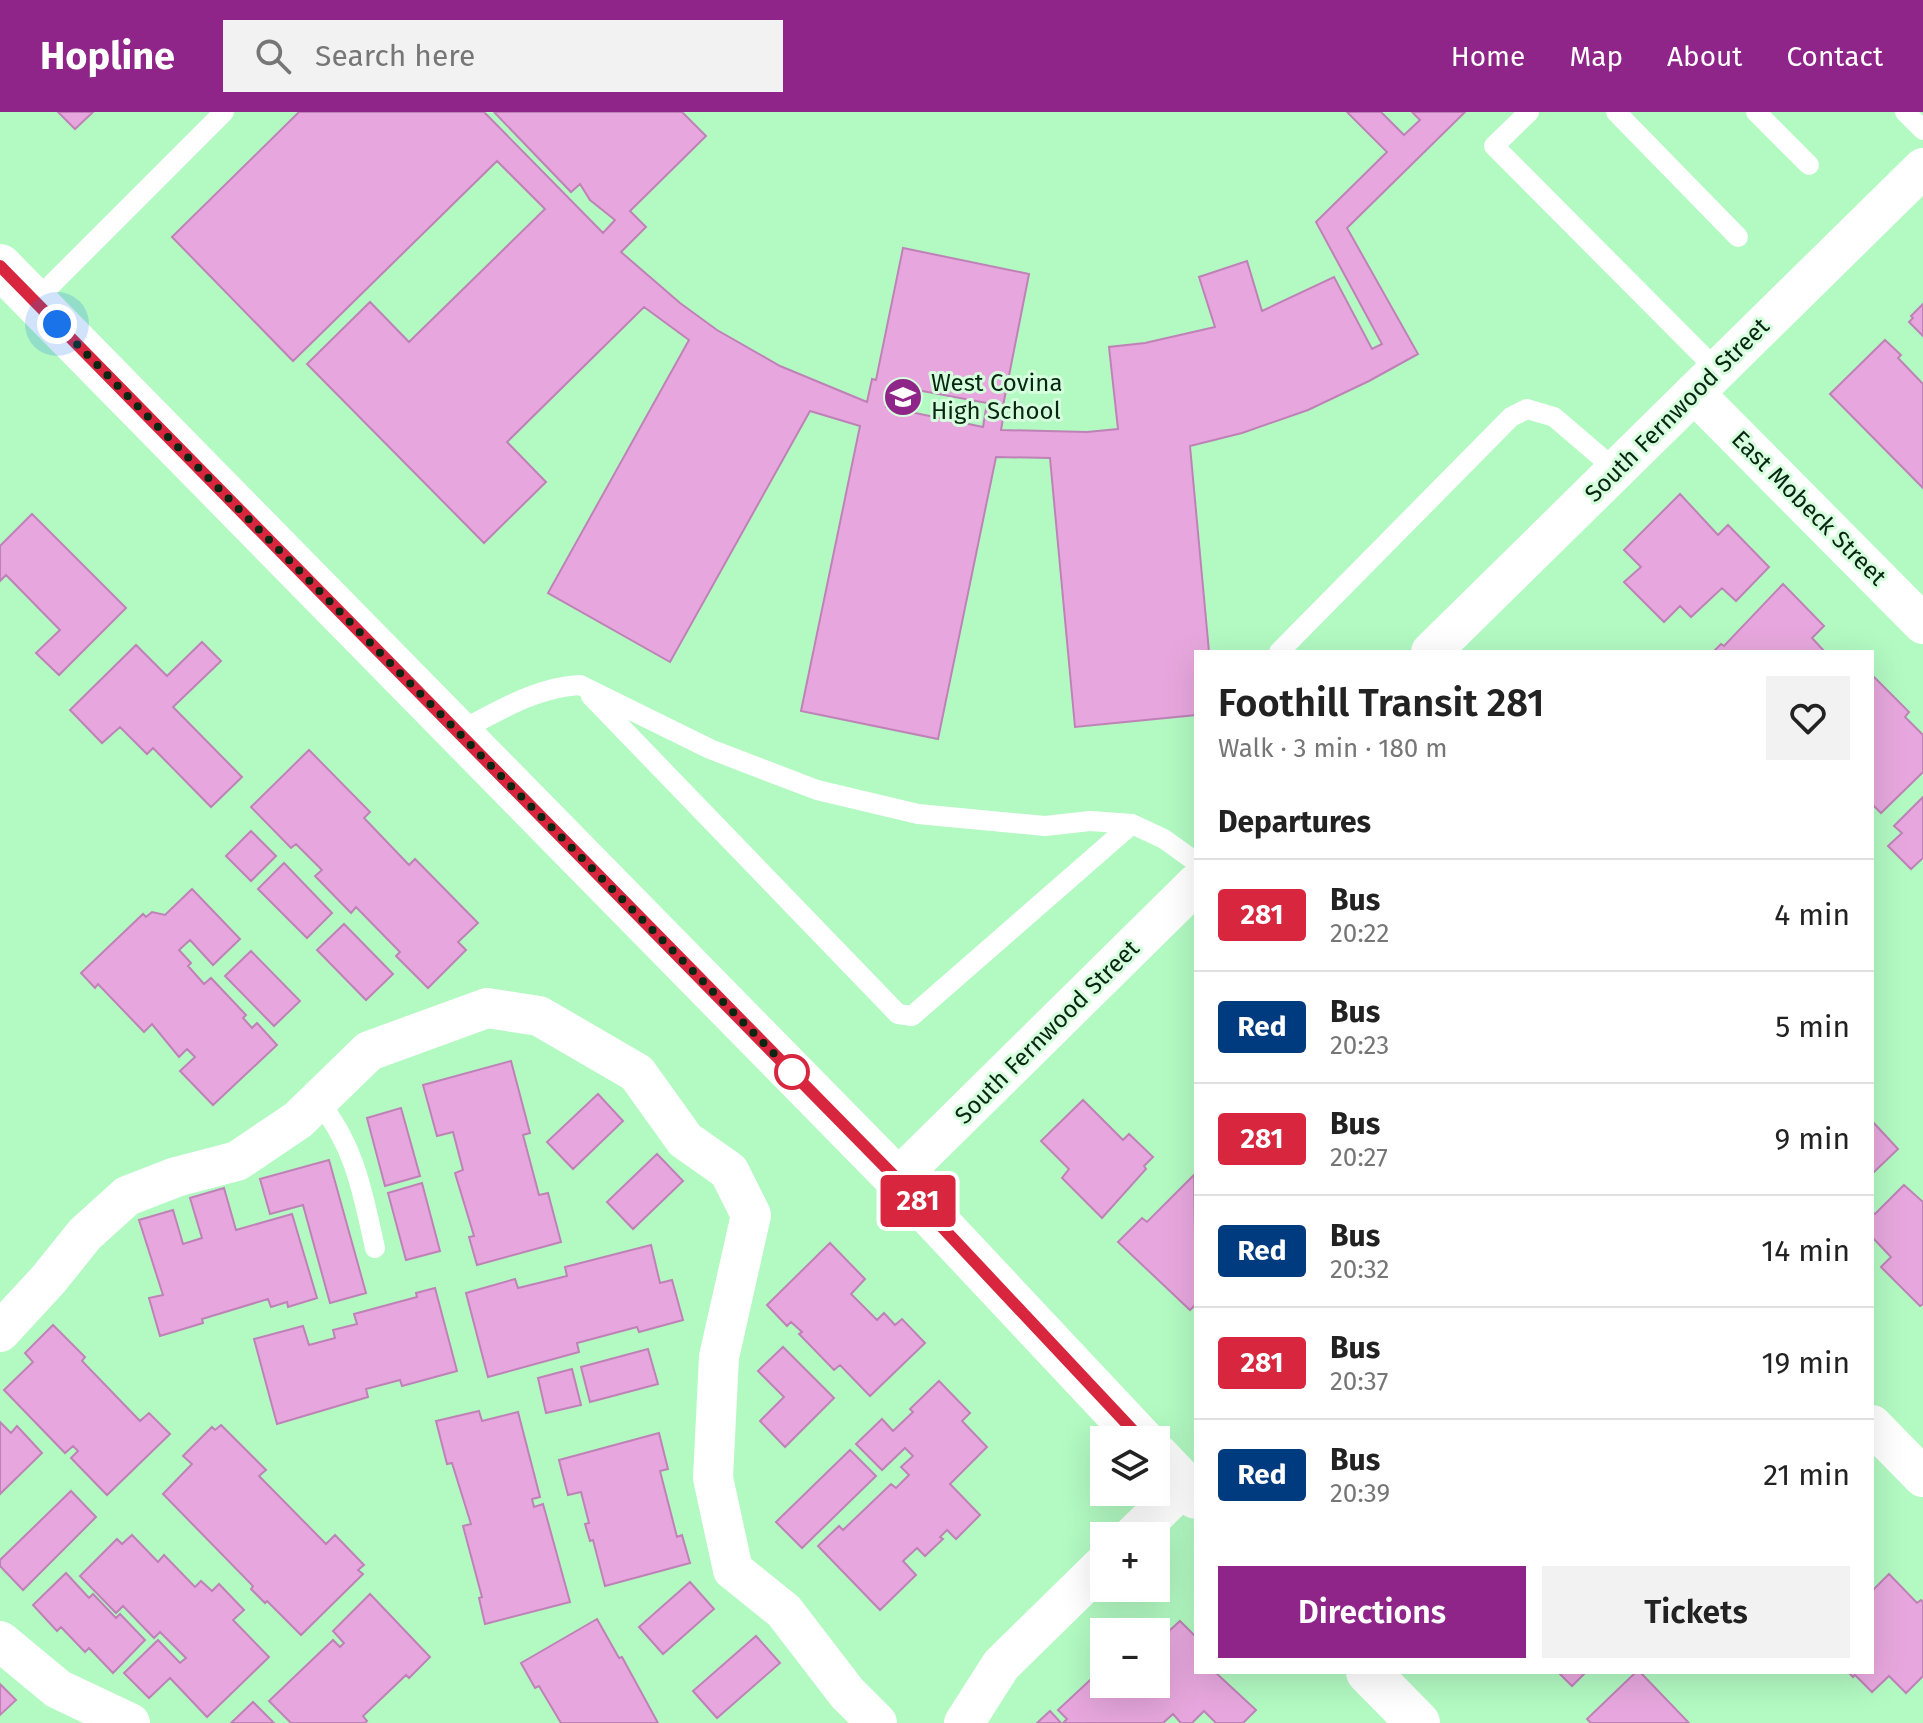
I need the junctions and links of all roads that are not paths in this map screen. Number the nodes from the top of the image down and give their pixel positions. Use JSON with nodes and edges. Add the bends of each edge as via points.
{"nodes":[{"id":1,"x":224,"y":112,"type":"edge"},
{"id":2,"x":1529,"y":112,"type":"edge"},
{"id":3,"x":1616,"y":112,"type":"edge"},
{"id":4,"x":1756,"y":112,"type":"edge"},
{"id":5,"x":1905,"y":112,"type":"edge"},
{"id":6,"x":1923,"y":130,"type":"edge"},
{"id":7,"x":1809,"y":165,"type":"dead end"},
{"id":8,"x":1923,"y":168,"type":"edge"},
{"id":9,"x":1738,"y":237,"type":"dead end"},
{"id":10,"x":0,"y":266,"type":"edge"},
{"id":11,"x":35,"y":301,"type":"junction"},
{"id":12,"x":1706,"y":381,"type":"junction"},
{"id":13,"x":1616,"y":470,"type":"junction"},
{"id":14,"x":1923,"y":624,"type":"edge"},
{"id":15,"x":1281,"y":650,"type":"edge"},
{"id":16,"x":1433,"y":650,"type":"edge"},
{"id":17,"x":580,"y":685,"type":"junction"},
{"id":18,"x":458,"y":732,"type":"junction"},
{"id":19,"x":1132,"y":824,"type":"junction"},
{"id":20,"x":1194,"y":861,"type":"edge"},
{"id":21,"x":1194,"y":886,"type":"edge"},
{"id":22,"x":318,"y":1101,"type":"junction"},
{"id":23,"x":897,"y":1179,"type":"junction"},
{"id":24,"x":375,"y":1248,"type":"dead end"},
{"id":25,"x":0,"y":1332,"type":"edge"},
{"id":26,"x":1129,"y":1426,"type":"edge"},
{"id":27,"x":1874,"y":1427,"type":"edge"},
{"id":28,"x":1923,"y":1477,"type":"edge"},
{"id":29,"x":1179,"y":1479,"type":"edge"},
{"id":30,"x":1144,"y":1522,"type":"edge"},
{"id":31,"x":1090,"y":1578,"type":"edge"},
{"id":32,"x":0,"y":1641,"type":"edge"},
{"id":33,"x":1370,"y":1674,"type":"edge"},
{"id":34,"x":130,"y":1723,"type":"edge"},
{"id":35,"x":877,"y":1723,"type":"edge"},
{"id":36,"x":964,"y":1723,"type":"edge"},
{"id":37,"x":1418,"y":1723,"type":"edge"}],
"edges":[{"from":1,"to":11,"type":"lane"},
{"from":2,"to":12,"type":"lane","via":[[1494,146]]},
{"from":3,"to":9,"type":"lane"},
{"from":4,"to":7,"type":"lane"},
{"from":5,"to":6,"type":"lane"},
{"from":8,"to":12,"type":"street","name":"South Fernwood Street"},
{"from":10,"to":11,"type":"main road"},
{"from":11,"to":18,"type":"main road"},
{"from":12,"to":13,"type":"street","name":"South Fernwood Street"},
{"from":12,"to":14,"type":"street","name":"East Mobeck Street"},
{"from":13,"to":15,"type":"lane","via":[[1554,417],[1527,409],[1511,417]]},
{"from":13,"to":16,"type":"street","name":"South Fernwood Street"},
{"from":17,"to":18,"type":"lane","via":[[557,686]]},
{"from":17,"to":19,"type":"lane","via":[[710,749],[817,790],[918,814],[1045,826]]},
{"from":17,"to":19,"type":"lane","via":[[898,1014],[912,1016]]},
{"from":18,"to":23,"type":"main road"},
{"from":19,"to":20,"type":"lane"},
{"from":21,"to":23,"type":"street","name":"South Fernwood Street"},
{"from":22,"to":24,"type":"lane","via":[[347,1143]]},
{"from":22,"to":25,"type":"street","via":[[237,1161],[127,1196],[85,1234]]},
{"from":22,"to":35,"type":"street","via":[[369,1051],[487,1008],[539,1016],[637,1073],[685,1140],[729,1171],[751,1215],[719,1357],[713,1478],[733,1570],[784,1611]]},
{"from":23,"to":26,"type":"main road"},
{"from":27,"to":28,"type":"street"},
{"from":29,"to":30,"type":"street"},
{"from":31,"to":36,"type":"street","via":[[1001,1665]]},
{"from":32,"to":34,"type":"street","via":[[58,1689]]},
{"from":33,"to":37,"type":"main road"}]}
